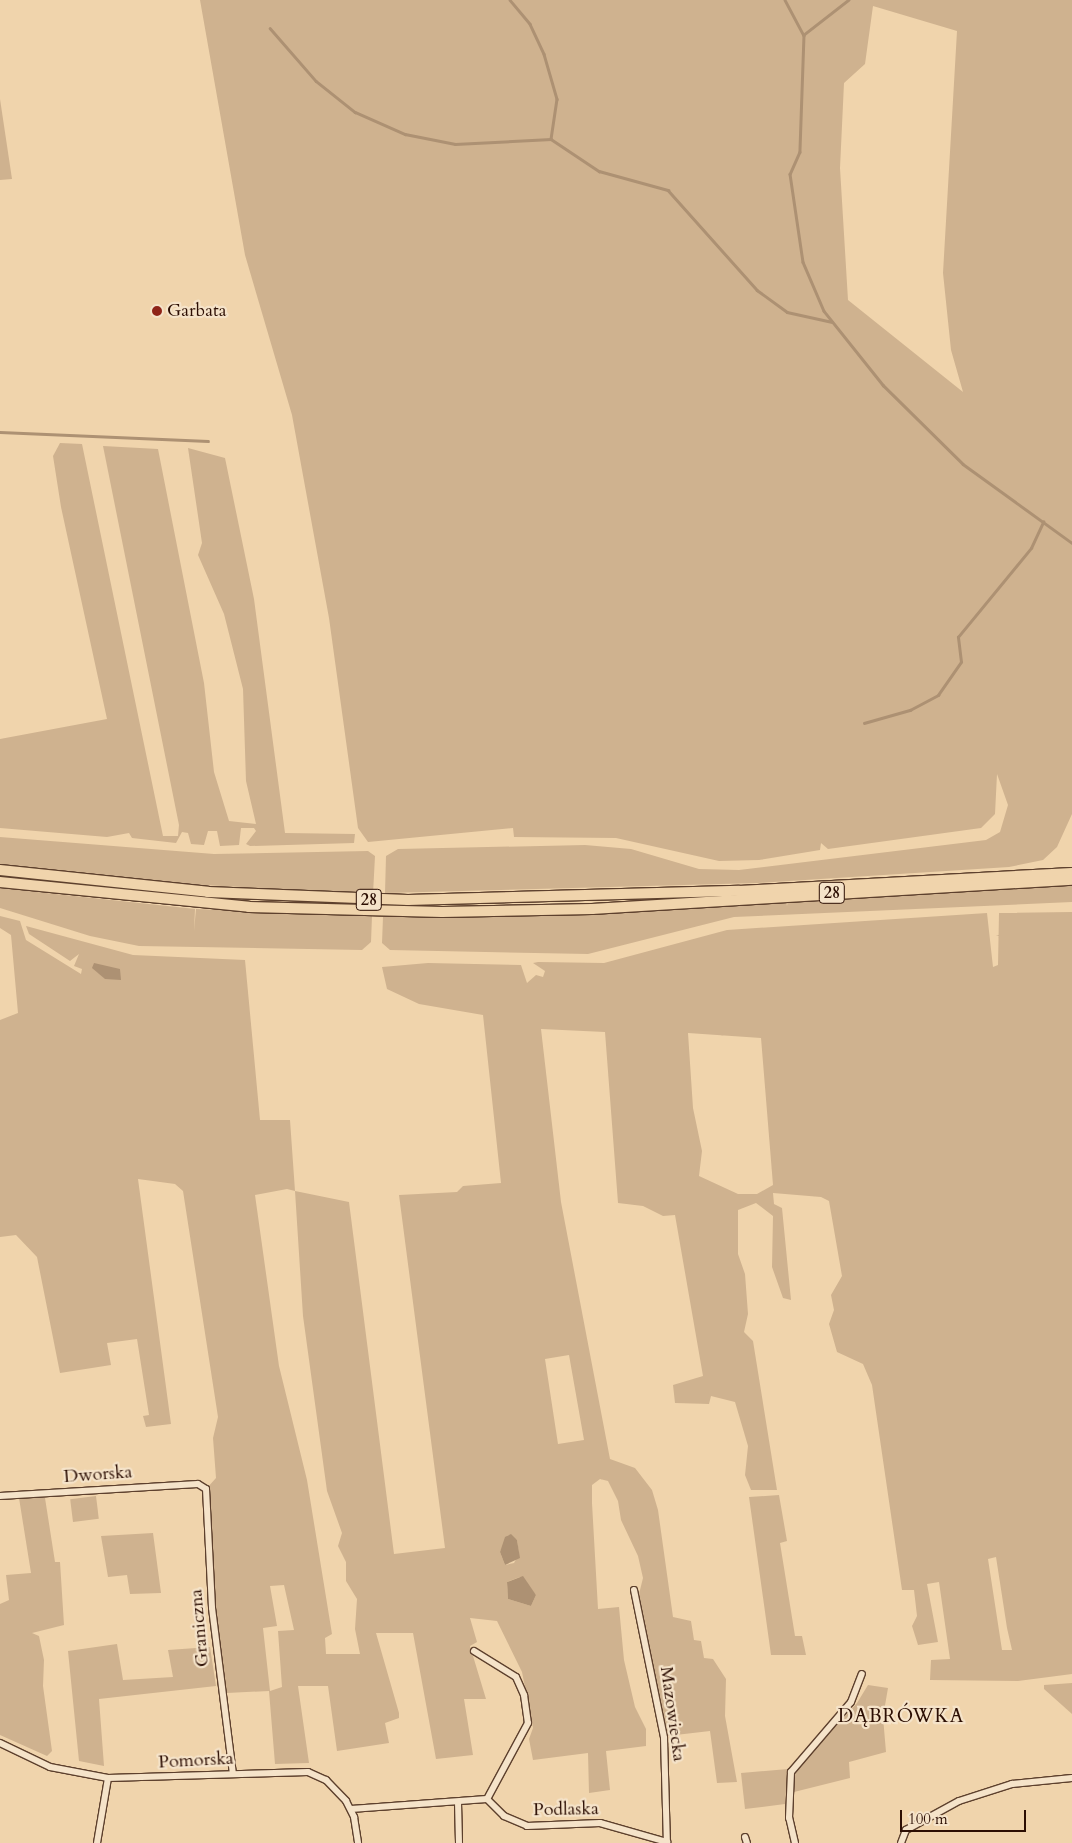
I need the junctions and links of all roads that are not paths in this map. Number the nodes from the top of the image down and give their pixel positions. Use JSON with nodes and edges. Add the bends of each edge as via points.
{"nodes":[{"id":1,"x":0,"y":870,"type":"edge"},
{"id":2,"x":1072,"y":873,"type":"edge"},
{"id":3,"x":1072,"y":880,"type":"edge"},
{"id":4,"x":0,"y":882,"type":"edge"},
{"id":5,"x":198,"y":1484,"type":"joint"},
{"id":6,"x":0,"y":1496,"type":"edge"},
{"id":7,"x":634,"y":1590,"type":"dead end"},
{"id":8,"x":474,"y":1651,"type":"dead end"},
{"id":9,"x":862,"y":1674,"type":"dead end"},
{"id":10,"x":0,"y":1743,"type":"edge"},
{"id":11,"x":232,"y":1774,"type":"junction"},
{"id":12,"x":108,"y":1778,"type":"junction"},
{"id":13,"x":1072,"y":1778,"type":"edge"},
{"id":14,"x":487,"y":1799,"type":"junction"},
{"id":15,"x":458,"y":1802,"type":"junction"},
{"id":16,"x":351,"y":1809,"type":"junction"},
{"id":17,"x":97,"y":1843,"type":"edge"},
{"id":18,"x":358,"y":1843,"type":"edge"},
{"id":19,"x":459,"y":1843,"type":"edge"},
{"id":20,"x":667,"y":1843,"type":"edge"},
{"id":21,"x":795,"y":1843,"type":"edge"},
{"id":22,"x":902,"y":1843,"type":"edge"}],
"edges":[{"from":1,"to":2,"type":"main road","number":"28","via":[[200,891],[399,900],[715,892]]},
{"from":3,"to":4,"type":"main road","number":"28","via":[[592,908],[442,912],[249,907]]},
{"from":5,"to":6,"type":"street","name":"Dworska"},
{"from":5,"to":11,"type":"street","name":"Graniczna","via":[[207,1494],[212,1616]]},
{"from":7,"to":20,"type":"street","name":"Mazowiecka","via":[[664,1738]]},
{"from":8,"to":14,"type":"street","via":[[516,1677],[524,1695],[528,1723]]},
{"from":9,"to":21,"type":"street","via":[[851,1702],[791,1772],[789,1818]]},
{"from":10,"to":12,"type":"street","name":"Pomorska","via":[[50,1767]]},
{"from":11,"to":12,"type":"street","name":"Pomorska"},
{"from":11,"to":16,"type":"street","name":"Pomorska","via":[[308,1772],[335,1788]]},
{"from":12,"to":17,"type":"street"},
{"from":13,"to":22,"type":"street","via":[[1012,1784],[959,1801],[906,1830]]},
{"from":14,"to":15,"type":"street"},
{"from":14,"to":20,"type":"street","name":"Podlaska","via":[[504,1816],[528,1826],[600,1823]]},
{"from":15,"to":16,"type":"street"},
{"from":15,"to":19,"type":"street"},
{"from":16,"to":18,"type":"street","name":"Pomorska"}]}
